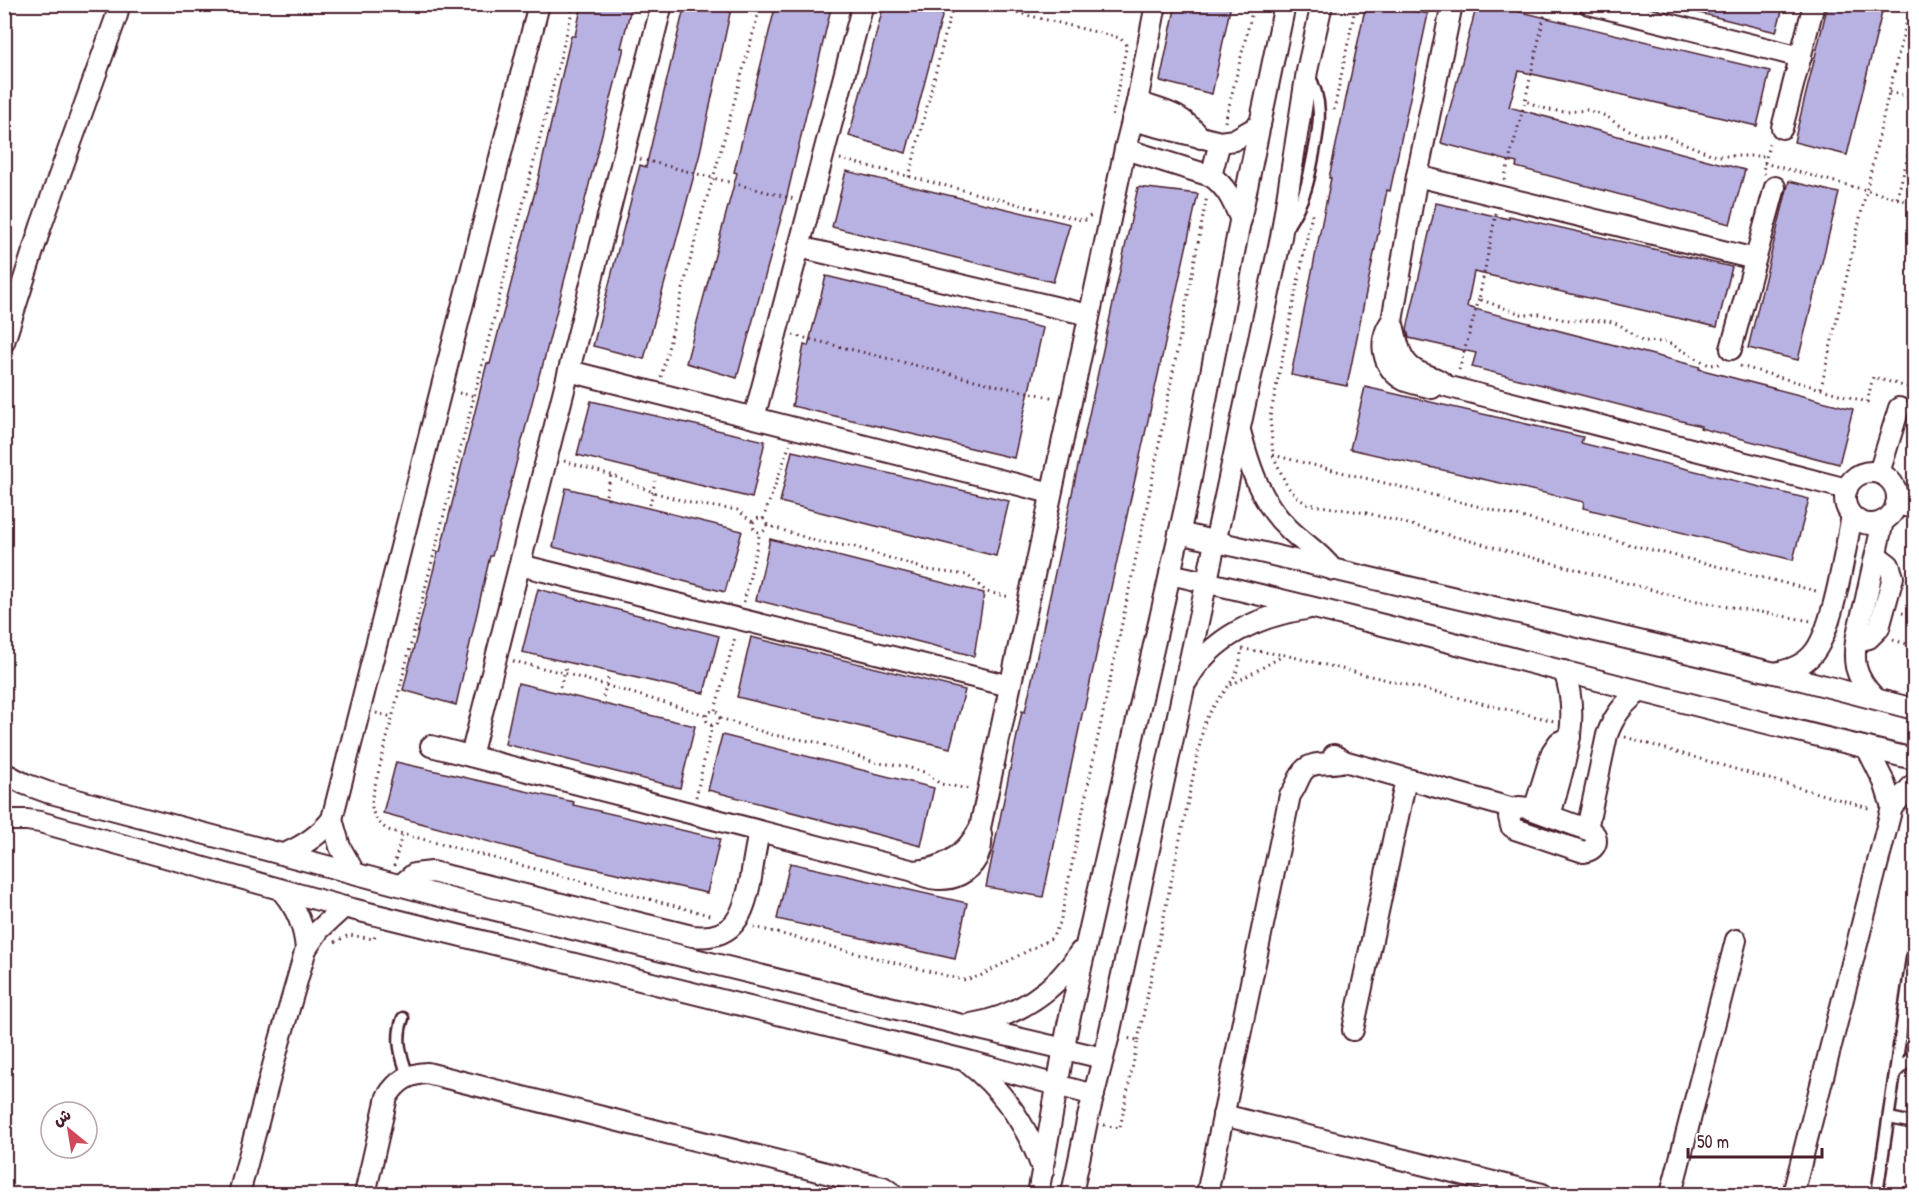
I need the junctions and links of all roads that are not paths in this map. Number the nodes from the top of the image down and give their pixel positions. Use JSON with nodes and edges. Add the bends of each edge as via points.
{"nodes":[{"id":1,"x":119,"y":4,"type":"edge"},
{"id":2,"x":539,"y":4,"type":"edge"},
{"id":3,"x":662,"y":4,"type":"edge"},
{"id":4,"x":864,"y":4,"type":"edge"},
{"id":5,"x":1156,"y":4,"type":"edge"},
{"id":6,"x":1285,"y":4,"type":"edge"},
{"id":7,"x":1322,"y":4,"type":"edge"},
{"id":8,"x":1452,"y":4,"type":"edge"},
{"id":9,"x":1589,"y":4,"type":"edge"},
{"id":10,"x":1814,"y":4,"type":"edge"},
{"id":11,"x":1801,"y":57,"type":"junction"},
{"id":12,"x":1134,"y":111,"type":"junction"},
{"id":13,"x":1260,"y":125,"type":"junction"},
{"id":14,"x":1782,"y":128,"type":"road end"},
{"id":15,"x":1211,"y":140,"type":"junction"},
{"id":16,"x":1125,"y":149,"type":"junction"},
{"id":17,"x":1211,"y":176,"type":"junction"},
{"id":18,"x":1417,"y":176,"type":"junction"},
{"id":19,"x":1775,"y":187,"type":"road end"},
{"id":20,"x":1241,"y":220,"type":"junction"},
{"id":21,"x":799,"y":247,"type":"junction"},
{"id":22,"x":1755,"y":260,"type":"junction"},
{"id":23,"x":1089,"y":315,"type":"junction"},
{"id":24,"x":4,"y":342,"type":"edge"},
{"id":25,"x":1730,"y":356,"type":"road end"},
{"id":26,"x":569,"y":371,"type":"junction"},
{"id":27,"x":1899,"y":408,"type":"dead end"},
{"id":28,"x":754,"y":418,"type":"junction"},
{"id":29,"x":1239,"y":427,"type":"junction"},
{"id":30,"x":1879,"y":473,"type":"junction"},
{"id":31,"x":1847,"y":489,"type":"junction"},
{"id":32,"x":1051,"y":493,"type":"junction"},
{"id":33,"x":1905,"y":506,"type":"edge"},
{"id":34,"x":1852,"y":516,"type":"junction"},
{"id":35,"x":1883,"y":521,"type":"junction"},
{"id":36,"x":1179,"y":533,"type":"junction"},
{"id":37,"x":1215,"y":542,"type":"junction"},
{"id":38,"x":1876,"y":555,"type":"junction"},
{"id":39,"x":520,"y":565,"type":"junction"},
{"id":40,"x":1333,"y":570,"type":"junction"},
{"id":41,"x":1170,"y":574,"type":"junction"},
{"id":42,"x":1206,"y":582,"type":"junction"},
{"id":43,"x":1315,"y":608,"type":"junction"},
{"id":44,"x":1866,"y":638,"type":"junction"},
{"id":45,"x":1564,"y":671,"type":"junction"},
{"id":46,"x":1775,"y":673,"type":"junction"},
{"id":47,"x":1010,"y":686,"type":"junction"},
{"id":48,"x":1182,"y":691,"type":"junction"},
{"id":49,"x":1639,"y":692,"type":"junction"},
{"id":50,"x":1875,"y":698,"type":"junction"},
{"id":51,"x":1914,"y":709,"type":"edge"},
{"id":52,"x":431,"y":746,"type":"dead end"},
{"id":53,"x":1867,"y":748,"type":"junction"},
{"id":54,"x":471,"y":756,"type":"junction"},
{"id":55,"x":1914,"y":759,"type":"edge"},
{"id":56,"x":4,"y":772,"type":"edge"},
{"id":57,"x":1406,"y":779,"type":"junction"},
{"id":58,"x":1914,"y":784,"type":"edge"},
{"id":59,"x":1892,"y":807,"type":"junction"},
{"id":60,"x":1533,"y":812,"type":"junction"},
{"id":61,"x":332,"y":819,"type":"junction"},
{"id":62,"x":4,"y":820,"type":"edge"},
{"id":63,"x":1587,"y":829,"type":"junction"},
{"id":64,"x":759,"y":831,"type":"junction"},
{"id":65,"x":284,"y":854,"type":"junction"},
{"id":66,"x":354,"y":872,"type":"junction"},
{"id":67,"x":396,"y":884,"type":"junction"},
{"id":68,"x":282,"y":891,"type":"junction"},
{"id":69,"x":344,"y":907,"type":"junction"},
{"id":70,"x":1736,"y":940,"type":"dead end"},
{"id":71,"x":1086,"y":943,"type":"junction"},
{"id":72,"x":1914,"y":945,"type":"edge"},
{"id":73,"x":306,"y":949,"type":"junction"},
{"id":74,"x":403,"y":1018,"type":"dead end"},
{"id":75,"x":962,"y":1025,"type":"junction"},
{"id":76,"x":1353,"y":1030,"type":"dead end"},
{"id":77,"x":1064,"y":1048,"type":"junction"},
{"id":78,"x":1914,"y":1055,"type":"edge"},
{"id":79,"x":1103,"y":1058,"type":"junction"},
{"id":80,"x":964,"y":1060,"type":"junction"},
{"id":81,"x":1895,"y":1073,"type":"junction"},
{"id":82,"x":408,"y":1076,"type":"junction"},
{"id":83,"x":1058,"y":1085,"type":"junction"},
{"id":84,"x":1094,"y":1095,"type":"junction"},
{"id":85,"x":1223,"y":1115,"type":"junction"},
{"id":86,"x":1889,"y":1118,"type":"junction"},
{"id":87,"x":1914,"y":1123,"type":"edge"},
{"id":88,"x":1043,"y":1171,"type":"junction"},
{"id":89,"x":239,"y":1194,"type":"edge"},
{"id":90,"x":365,"y":1194,"type":"edge"},
{"id":91,"x":893,"y":1194,"type":"edge"},
{"id":92,"x":1038,"y":1194,"type":"edge"},
{"id":93,"x":1072,"y":1194,"type":"edge"},
{"id":94,"x":1207,"y":1194,"type":"edge"},
{"id":95,"x":1542,"y":1194,"type":"edge"},
{"id":96,"x":1671,"y":1194,"type":"edge"},
{"id":97,"x":1793,"y":1194,"type":"edge"},
{"id":98,"x":1877,"y":1194,"type":"edge"}],
"edges":[{"from":1,"to":24,"type":"street"},
{"from":2,"to":61,"type":"street"},
{"from":3,"to":26,"type":"street"},
{"from":4,"to":21,"type":"street"},
{"from":5,"to":12,"type":"street"},
{"from":6,"to":13,"type":"street"},
{"from":7,"to":29,"type":"street","via":[[1307,71],[1281,237]]},
{"from":8,"to":18,"type":"street"},
{"from":9,"to":11,"type":"street"},
{"from":10,"to":11,"type":"street"},
{"from":11,"to":14,"type":"street"},
{"from":12,"to":15,"type":"street"},
{"from":12,"to":16,"type":"street"},
{"from":13,"to":15,"type":"street","via":[[1234,140]]},
{"from":13,"to":20,"type":"street"},
{"from":15,"to":17,"type":"street"},
{"from":16,"to":17,"type":"street"},
{"from":16,"to":23,"type":"street"},
{"from":17,"to":20,"type":"street","via":[[1229,194]]},
{"from":18,"to":22,"type":"street"},
{"from":18,"to":31,"type":"street","via":[[1392,321],[1398,348],[1418,372],[1450,387]]},
{"from":19,"to":22,"type":"street"},
{"from":20,"to":36,"type":"street"},
{"from":21,"to":23,"type":"street"},
{"from":21,"to":28,"type":"street"},
{"from":22,"to":25,"type":"street"},
{"from":23,"to":32,"type":"street"},
{"from":26,"to":28,"type":"street"},
{"from":26,"to":39,"type":"street"},
{"from":27,"to":30,"type":"street"},
{"from":28,"to":32,"type":"street"},
{"from":29,"to":37,"type":"street"},
{"from":29,"to":40,"type":"street","via":[[1254,477],[1268,504],[1284,525]]},
{"from":30,"to":31,"type":"street","via":[[1860,475]]},
{"from":30,"to":33,"type":"street","via":[[1894,485]]},
{"from":31,"to":34,"type":"street","via":[[1845,499]]},
{"from":32,"to":47,"type":"street"},
{"from":33,"to":35,"type":"street"},
{"from":34,"to":35,"type":"street","via":[[1873,524]]},
{"from":34,"to":46,"type":"street","via":[[1820,644],[1801,664]]},
{"from":35,"to":38,"type":"street"},
{"from":36,"to":37,"type":"street"},
{"from":36,"to":41,"type":"street"},
{"from":37,"to":40,"type":"street"},
{"from":37,"to":42,"type":"street"},
{"from":38,"to":44,"type":"street"},
{"from":38,"to":44,"type":"street","via":[[1889,565],[1893,577],[1882,621]]},
{"from":39,"to":47,"type":"street"},
{"from":39,"to":54,"type":"street"},
{"from":40,"to":46,"type":"street"},
{"from":41,"to":42,"type":"street"},
{"from":41,"to":71,"type":"street"},
{"from":42,"to":43,"type":"street"},
{"from":42,"to":48,"type":"street"},
{"from":43,"to":45,"type":"street"},
{"from":43,"to":48,"type":"street","via":[[1273,616],[1233,633],[1198,664]]},
{"from":44,"to":50,"type":"street","via":[[1856,666],[1859,678]]},
{"from":45,"to":49,"type":"street"},
{"from":45,"to":60,"type":"street","via":[[1573,709],[1570,737]]},
{"from":46,"to":50,"type":"street"},
{"from":47,"to":64,"type":"street","via":[[980,828],[958,856],[938,867],[914,872]]},
{"from":48,"to":79,"type":"street"},
{"from":49,"to":53,"type":"street"},
{"from":49,"to":63,"type":"street","via":[[1619,710],[1607,735]]},
{"from":50,"to":51,"type":"street"},
{"from":52,"to":54,"type":"street"},
{"from":53,"to":55,"type":"street"},
{"from":53,"to":59,"type":"street"},
{"from":54,"to":64,"type":"street"},
{"from":56,"to":65,"type":"street","via":[[47,792]]},
{"from":57,"to":60,"type":"street"},
{"from":57,"to":76,"type":"street"},
{"from":57,"to":85,"type":"street","via":[[1344,761],[1317,764],[1306,768],[1290,795]]},
{"from":58,"to":59,"type":"street"},
{"from":59,"to":97,"type":"street"},
{"from":60,"to":63,"type":"street"},
{"from":60,"to":63,"type":"street","via":[[1509,817],[1510,822],[1515,829],[1584,852],[1593,848],[1596,839]]},
{"from":61,"to":65,"type":"street","via":[[306,844]]},
{"from":61,"to":66,"type":"street","via":[[340,847]]},
{"from":62,"to":68,"type":"street","via":[[40,822]]},
{"from":64,"to":67,"type":"street","via":[[743,912],[728,928],[711,936],[692,936],[432,872],[414,874]]},
{"from":65,"to":66,"type":"street"},
{"from":66,"to":67,"type":"street"},
{"from":67,"to":75,"type":"street"},
{"from":68,"to":69,"type":"street"},
{"from":68,"to":73,"type":"street","via":[[297,912]]},
{"from":69,"to":73,"type":"street","via":[[319,930]]},
{"from":69,"to":80,"type":"street"},
{"from":70,"to":96,"type":"street"},
{"from":71,"to":75,"type":"street","via":[[1062,976],[1032,1001],[998,1018]]},
{"from":71,"to":77,"type":"street"},
{"from":72,"to":81,"type":"lane"},
{"from":73,"to":89,"type":"street"},
{"from":74,"to":82,"type":"lane","via":[[399,1046]]},
{"from":75,"to":77,"type":"street"},
{"from":77,"to":79,"type":"street"},
{"from":77,"to":83,"type":"street"},
{"from":78,"to":81,"type":"lane"},
{"from":79,"to":84,"type":"street"},
{"from":80,"to":83,"type":"street"},
{"from":80,"to":88,"type":"street","via":[[1013,1109]]},
{"from":81,"to":86,"type":"lane"},
{"from":82,"to":90,"type":"street","via":[[387,1097]]},
{"from":82,"to":91,"type":"street","via":[[427,1073],[883,1187]]},
{"from":83,"to":84,"type":"street"},
{"from":83,"to":88,"type":"street"},
{"from":84,"to":93,"type":"street"},
{"from":85,"to":94,"type":"street"},
{"from":85,"to":95,"type":"street"},
{"from":86,"to":87,"type":"lane"},
{"from":86,"to":98,"type":"lane"},
{"from":88,"to":92,"type":"street"}]}
